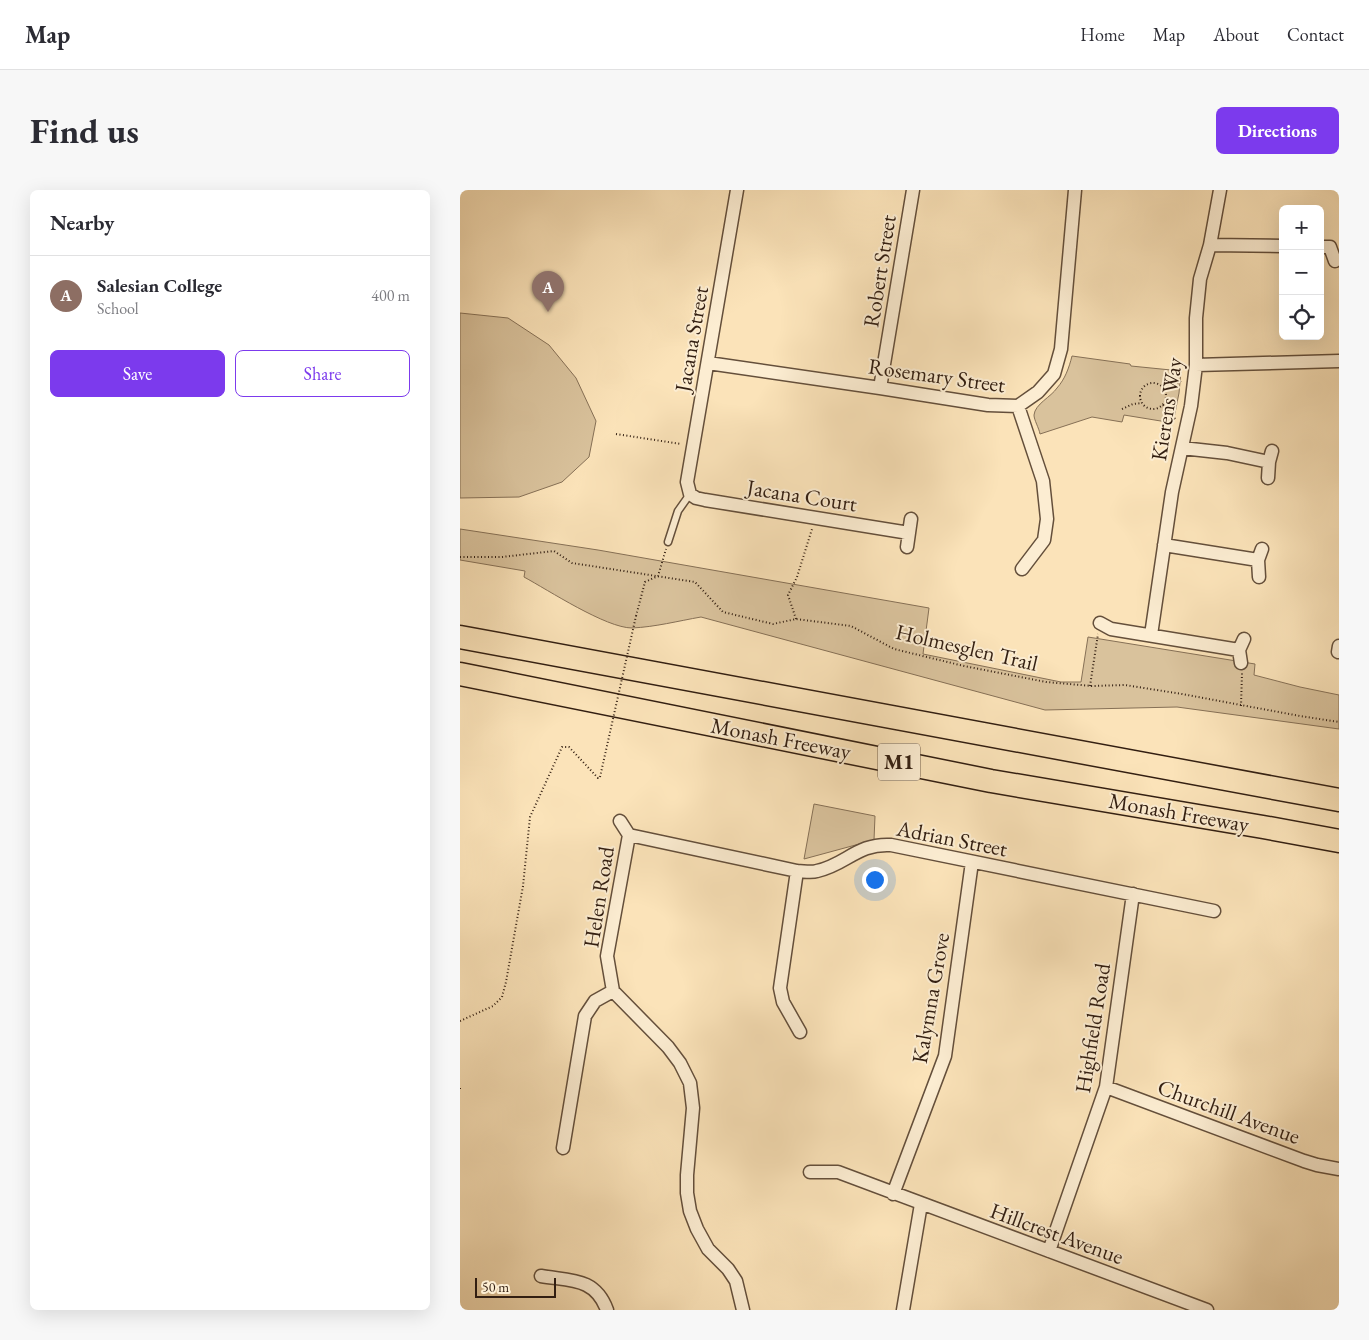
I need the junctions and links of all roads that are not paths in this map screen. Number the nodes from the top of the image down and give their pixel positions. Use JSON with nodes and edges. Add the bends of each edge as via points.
{"nodes":[{"id":1,"x":737,"y":190,"type":"edge"},
{"id":2,"x":913,"y":190,"type":"edge"},
{"id":3,"x":1075,"y":190,"type":"edge"},
{"id":4,"x":1220,"y":190,"type":"edge"},
{"id":5,"x":1210,"y":245,"type":"junction"},
{"id":6,"x":1279,"y":246,"type":"edge"},
{"id":7,"x":1324,"y":246,"type":"edge"},
{"id":8,"x":1335,"y":261,"type":"dead end"},
{"id":9,"x":1339,"y":361,"type":"edge"},
{"id":10,"x":708,"y":363,"type":"junction"},
{"id":11,"x":1196,"y":365,"type":"junction"},
{"id":12,"x":880,"y":388,"type":"junction"},
{"id":13,"x":1018,"y":406,"type":"junction"},
{"id":14,"x":1182,"y":448,"type":"junction"},
{"id":15,"x":1268,"y":478,"type":"dead end"},
{"id":16,"x":690,"y":494,"type":"junction"},
{"id":17,"x":911,"y":519,"type":"dead end"},
{"id":18,"x":909,"y":533,"type":"junction"},
{"id":19,"x":668,"y":542,"type":"road end"},
{"id":20,"x":1164,"y":545,"type":"junction"},
{"id":21,"x":907,"y":547,"type":"dead end"},
{"id":22,"x":1022,"y":569,"type":"dead end"},
{"id":23,"x":1259,"y":577,"type":"dead end"},
{"id":24,"x":1100,"y":623,"type":"road end"},
{"id":25,"x":460,"y":636,"type":"edge"},
{"id":26,"x":1151,"y":636,"type":"junction"},
{"id":27,"x":1241,"y":651,"type":"road end"},
{"id":28,"x":460,"y":674,"type":"edge"},
{"id":29,"x":1339,"y":800,"type":"edge"},
{"id":30,"x":620,"y":821,"type":"dead end"},
{"id":31,"x":629,"y":835,"type":"junction"},
{"id":32,"x":1339,"y":841,"type":"edge"},
{"id":33,"x":972,"y":862,"type":"junction"},
{"id":34,"x":797,"y":871,"type":"junction"},
{"id":35,"x":1133,"y":894,"type":"junction"},
{"id":36,"x":1214,"y":911,"type":"dead end"},
{"id":37,"x":612,"y":991,"type":"junction"},
{"id":38,"x":800,"y":1032,"type":"dead end"},
{"id":39,"x":1106,"y":1087,"type":"junction"},
{"id":40,"x":563,"y":1148,"type":"dead end"},
{"id":41,"x":1339,"y":1168,"type":"edge"},
{"id":42,"x":810,"y":1172,"type":"dead end"},
{"id":43,"x":893,"y":1194,"type":"junction"},
{"id":44,"x":921,"y":1204,"type":"junction"},
{"id":45,"x":1049,"y":1251,"type":"junction"},
{"id":46,"x":540,"y":1276,"type":"dead end"},
{"id":47,"x":607,"y":1310,"type":"edge"},
{"id":48,"x":743,"y":1310,"type":"edge"},
{"id":49,"x":903,"y":1310,"type":"edge"},
{"id":50,"x":1208,"y":1310,"type":"edge"}],
"edges":[{"from":1,"to":10,"type":"street","name":"Jacana Street"},
{"from":2,"to":12,"type":"street","name":"Robert Street"},
{"from":3,"to":13,"type":"street","name":"Rosemary Street","via":[[1062,349],[1054,374],[1038,392]]},
{"from":4,"to":5,"type":"street","name":"Kierens Way"},
{"from":5,"to":6,"type":"street"},
{"from":5,"to":11,"type":"street","name":"Kierens Way","via":[[1200,279]]},
{"from":7,"to":8,"type":"street","via":[[1330,247]]},
{"from":9,"to":11,"type":"street"},
{"from":10,"to":12,"type":"street","name":"Rosemary Street"},
{"from":10,"to":16,"type":"street","name":"Jacana Street","via":[[687,482]]},
{"from":11,"to":14,"type":"street","name":"Kierens Way"},
{"from":12,"to":13,"type":"street","name":"Rosemary Street","via":[[988,406]]},
{"from":13,"to":22,"type":"street","via":[[1043,481],[1047,519],[1044,540]]},
{"from":14,"to":15,"type":"street","via":[[1270,456]]},
{"from":14,"to":20,"type":"street","name":"Kierens Way"},
{"from":16,"to":18,"type":"street","name":"Jacana Court","via":[[699,499]]},
{"from":16,"to":19,"type":"lane","via":[[678,512]]},
{"from":17,"to":18,"type":"street"},
{"from":18,"to":21,"type":"street"},
{"from":20,"to":23,"type":"street","via":[[1260,555]]},
{"from":20,"to":26,"type":"street","name":"Kierens Way"},
{"from":24,"to":26,"type":"street","via":[[1111,629]]},
{"from":25,"to":29,"type":"highway","name":"Monash Freeway","number":"M1"},
{"from":26,"to":27,"type":"street"},
{"from":28,"to":32,"type":"highway","name":"Monash Freeway","number":"M1","via":[[992,781]]},
{"from":30,"to":31,"type":"street"},
{"from":31,"to":34,"type":"street","name":"Adrian Street"},
{"from":31,"to":37,"type":"street","name":"Helen Road","via":[[607,956]]},
{"from":33,"to":34,"type":"street","name":"Adrian Street","via":[[878,844],[865,847],[817,872]]},
{"from":33,"to":35,"type":"street","name":"Adrian Street"},
{"from":33,"to":43,"type":"street","name":"Kalymna Grove","via":[[945,1056]]},
{"from":34,"to":38,"type":"street","via":[[780,988],[783,1002]]},
{"from":35,"to":36,"type":"street","name":"Adrian Street"},
{"from":35,"to":39,"type":"street","name":"Highfield Road"},
{"from":37,"to":40,"type":"street","via":[[595,1001],[585,1016]]},
{"from":37,"to":48,"type":"street","via":[[668,1047],[690,1083],[693,1108],[686,1175],[690,1211],[708,1249],[736,1281]]},
{"from":39,"to":41,"type":"street","name":"Churchill Avenue","via":[[1304,1161]]},
{"from":39,"to":45,"type":"street","name":"Highfield Road"},
{"from":42,"to":43,"type":"street","name":"Hillcrest Avenue","via":[[838,1172]]},
{"from":43,"to":44,"type":"street","name":"Hillcrest Avenue"},
{"from":44,"to":45,"type":"street","name":"Hillcrest Avenue"},
{"from":44,"to":49,"type":"street"},
{"from":45,"to":50,"type":"street","name":"Hillcrest Avenue"},
{"from":46,"to":47,"type":"street","via":[[587,1284],[600,1294]]}]}
